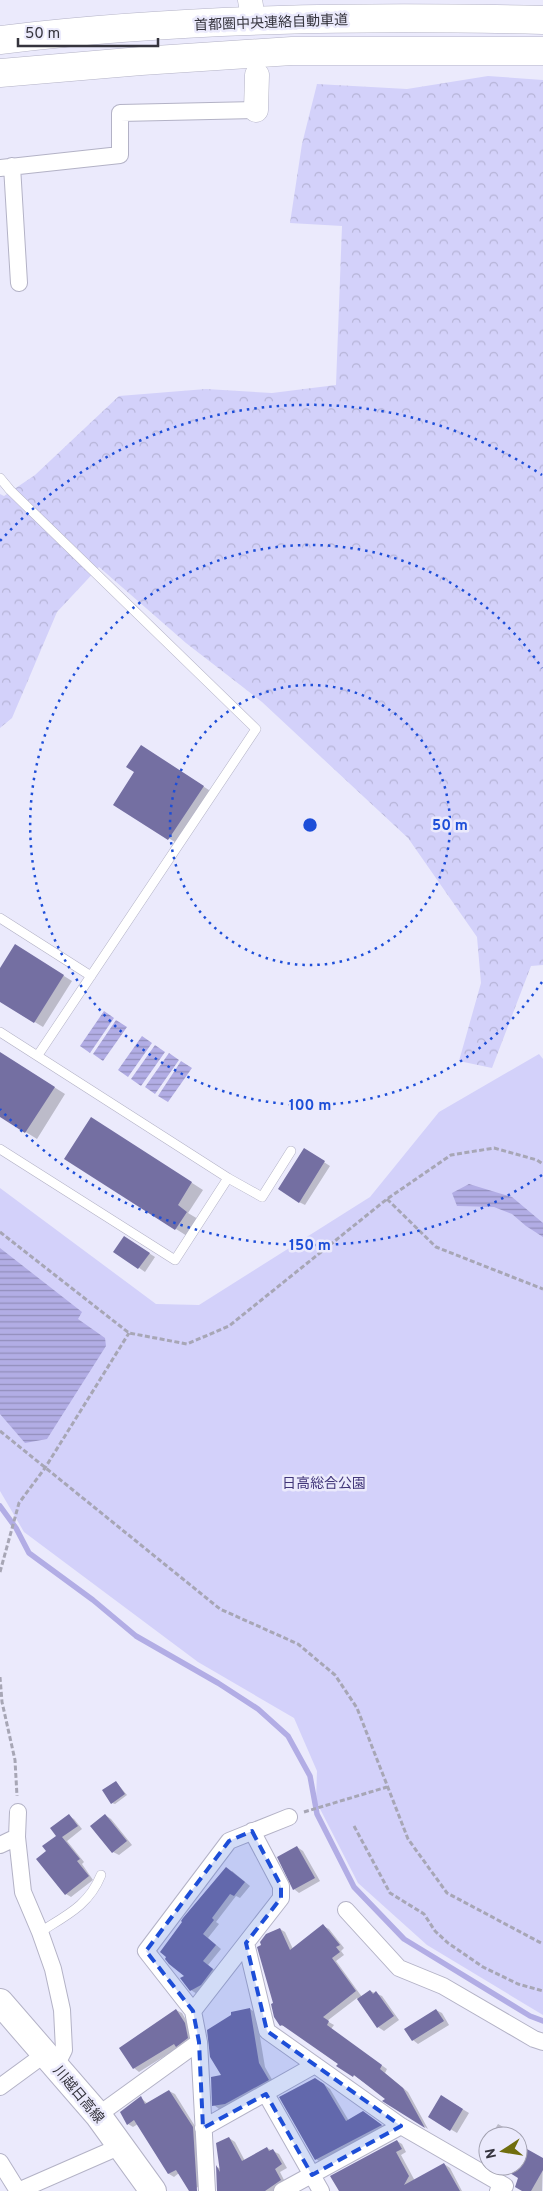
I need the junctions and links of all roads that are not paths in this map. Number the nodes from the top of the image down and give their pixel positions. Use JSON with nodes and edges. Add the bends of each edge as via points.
{"nodes":[{"id":1,"x":543,"y":20,"type":"edge"},
{"id":2,"x":0,"y":40,"type":"edge"},
{"id":3,"x":543,"y":51,"type":"edge"},
{"id":4,"x":0,"y":73,"type":"edge"},
{"id":5,"x":257,"y":75,"type":"dead end"},
{"id":6,"x":256,"y":110,"type":"joint"},
{"id":7,"x":6,"y":167,"type":"edge"},
{"id":8,"x":19,"y":283,"type":"dead end"},
{"id":9,"x":0,"y":478,"type":"edge"},
{"id":10,"x":0,"y":918,"type":"edge"},
{"id":11,"x":91,"y":976,"type":"junction"},
{"id":12,"x":0,"y":1032,"type":"edge"},
{"id":13,"x":38,"y":1055,"type":"junction"},
{"id":14,"x":0,"y":1149,"type":"edge"},
{"id":15,"x":291,"y":1151,"type":"dead end"},
{"id":16,"x":228,"y":1178,"type":"junction"},
{"id":17,"x":18,"y":1812,"type":"road end"},
{"id":18,"x":289,"y":1817,"type":"road end"},
{"id":19,"x":252,"y":1831,"type":"junction"},
{"id":20,"x":17,"y":1837,"type":"junction"},
{"id":21,"x":0,"y":1845,"type":"edge"},
{"id":22,"x":101,"y":1875,"type":"dead end"},
{"id":23,"x":346,"y":1910,"type":"dead end"},
{"id":24,"x":40,"y":1932,"type":"junction"},
{"id":25,"x":246,"y":1942,"type":"junction"},
{"id":26,"x":0,"y":2002,"type":"edge"},
{"id":27,"x":192,"y":2011,"type":"junction"},
{"id":28,"x":199,"y":2042,"type":"junction"},
{"id":29,"x":543,"y":2042,"type":"edge"},
{"id":30,"x":51,"y":2060,"type":"junction"},
{"id":31,"x":315,"y":2065,"type":"junction"},
{"id":32,"x":0,"y":2087,"type":"edge"},
{"id":33,"x":266,"y":2094,"type":"junction"},
{"id":34,"x":98,"y":2114,"type":"junction"},
{"id":35,"x":401,"y":2126,"type":"junction"},
{"id":36,"x":203,"y":2128,"type":"junction"},
{"id":37,"x":121,"y":2146,"type":"junction"},
{"id":38,"x":0,"y":2162,"type":"edge"},
{"id":39,"x":312,"y":2175,"type":"junction"},
{"id":40,"x":18,"y":2191,"type":"edge"},
{"id":41,"x":153,"y":2191,"type":"edge"},
{"id":42,"x":206,"y":2191,"type":"edge"},
{"id":43,"x":282,"y":2191,"type":"edge"},
{"id":44,"x":321,"y":2191,"type":"edge"},
{"id":45,"x":498,"y":2191,"type":"edge"}],
"edges":[{"from":1,"to":2,"type":"highway","name":"首都圏中央連絡自動車道","via":[[295,20],[140,26]]},
{"from":3,"to":4,"type":"highway","via":[[292,51]]},
{"from":5,"to":6,"type":"street"},
{"from":6,"to":7,"type":"street","via":[[120,113],[120,155]]},
{"from":7,"to":8,"type":"street"},
{"from":9,"to":11,"type":"lane","via":[[256,729]]},
{"from":10,"to":11,"type":"lane"},
{"from":11,"to":13,"type":"lane"},
{"from":12,"to":13,"type":"lane"},
{"from":13,"to":16,"type":"lane"},
{"from":14,"to":16,"type":"lane","via":[[175,1260]]},
{"from":15,"to":16,"type":"lane","via":[[262,1197]]},
{"from":17,"to":20,"type":"street"},
{"from":18,"to":19,"type":"street"},
{"from":19,"to":25,"type":"street","via":[[281,1886],[281,1898]]},
{"from":19,"to":27,"type":"street","via":[[229,1841],[146,1951]]},
{"from":20,"to":21,"type":"street"},
{"from":20,"to":24,"type":"street","via":[[23,1892]]},
{"from":22,"to":24,"type":"lane","via":[[95,1891],[78,1907]]},
{"from":23,"to":29,"type":"street","via":[[399,1968],[443,1986]]},
{"from":24,"to":30,"type":"street","via":[[62,2010],[64,2050]]},
{"from":25,"to":27,"type":"street"},
{"from":25,"to":31,"type":"street","via":[[267,2032]]},
{"from":26,"to":30,"type":"main road","name":"川越日高線"},
{"from":27,"to":28,"type":"street"},
{"from":28,"to":34,"type":"street"},
{"from":28,"to":36,"type":"street"},
{"from":30,"to":32,"type":"street"},
{"from":30,"to":34,"type":"main road","name":"川越日高線"},
{"from":31,"to":33,"type":"street"},
{"from":31,"to":35,"type":"street"},
{"from":33,"to":36,"type":"street"},
{"from":33,"to":39,"type":"street"},
{"from":34,"to":37,"type":"main road","name":"川越日高線"},
{"from":35,"to":39,"type":"street"},
{"from":35,"to":45,"type":"street","via":[[505,2186]]},
{"from":36,"to":42,"type":"street"},
{"from":37,"to":40,"type":"street"},
{"from":37,"to":41,"type":"main road","name":"川越日高線"},
{"from":38,"to":40,"type":"street"},
{"from":39,"to":43,"type":"street"},
{"from":39,"to":44,"type":"street"}]}
